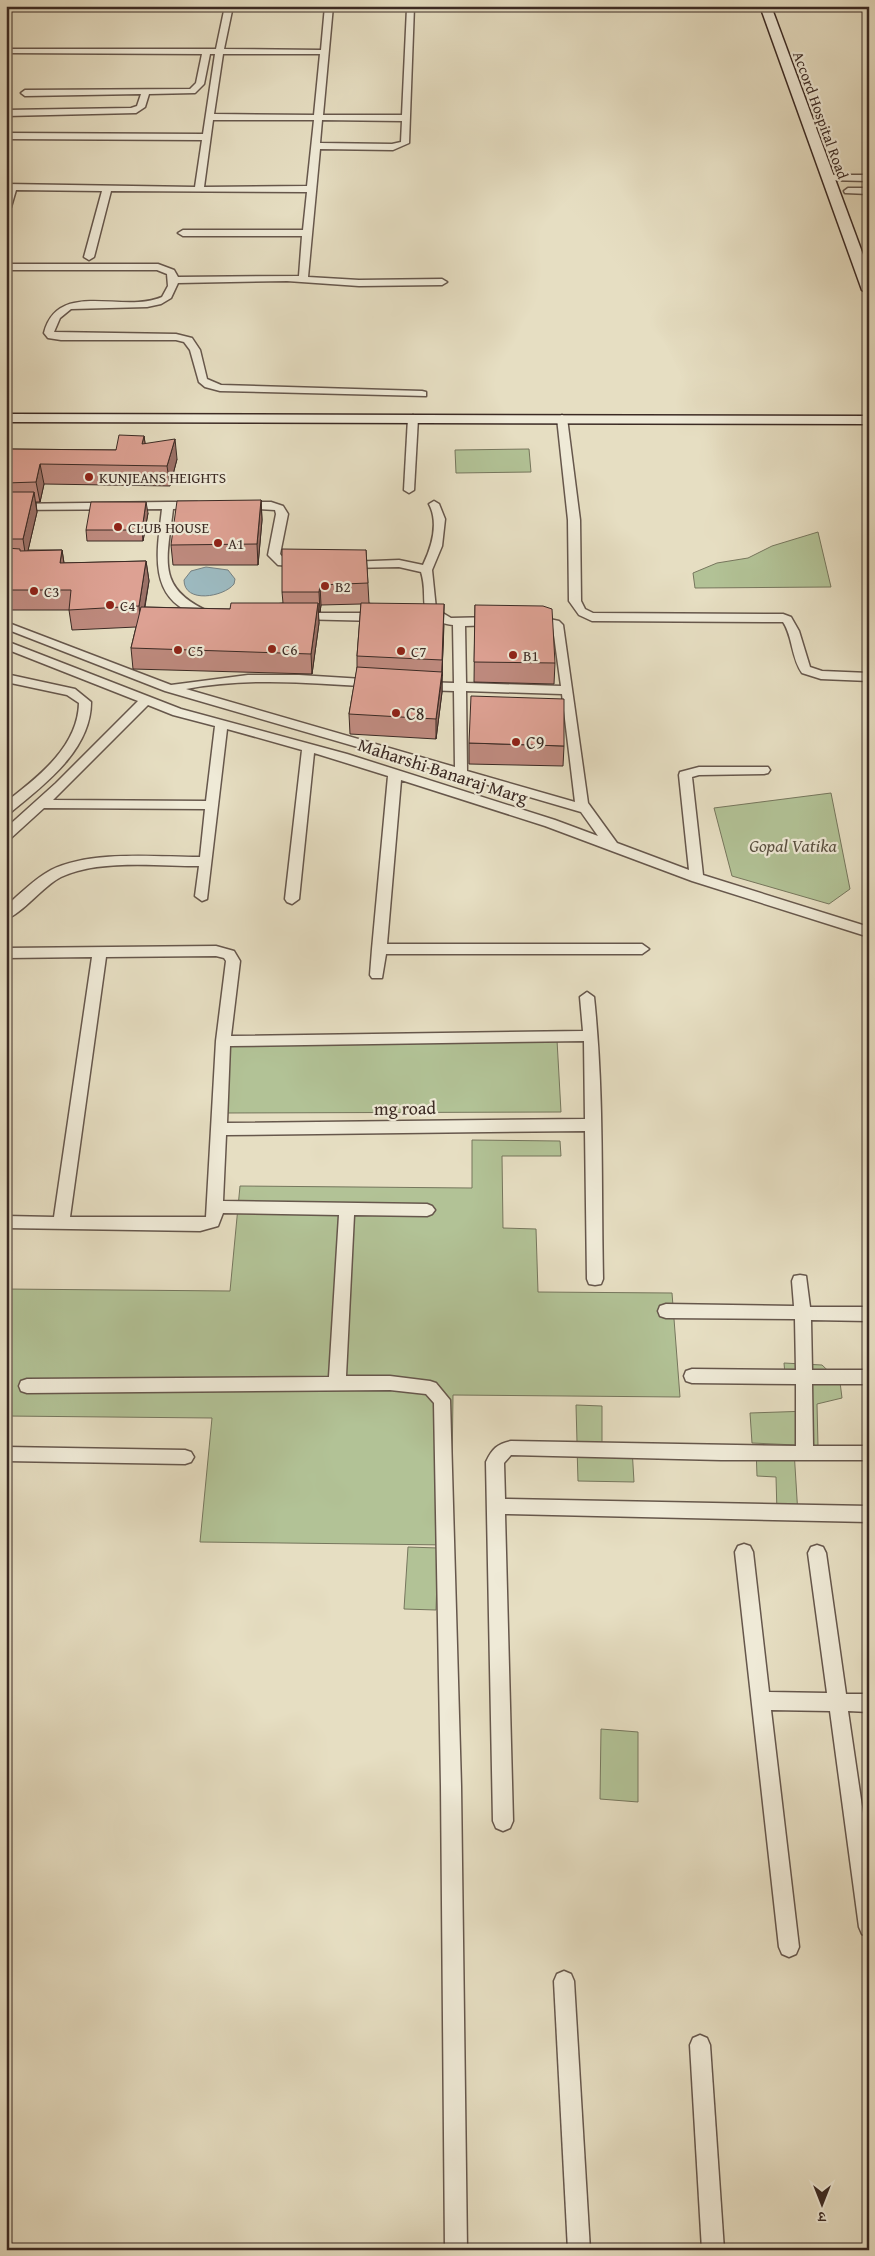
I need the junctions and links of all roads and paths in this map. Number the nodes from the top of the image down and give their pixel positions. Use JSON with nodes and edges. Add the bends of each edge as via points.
{"nodes":[{"id":1,"x":8,"y":6,"type":"edge"},
{"id":2,"x":30,"y":6,"type":"edge"},
{"id":3,"x":215,"y":6,"type":"edge"},
{"id":4,"x":229,"y":6,"type":"edge"},
{"id":5,"x":329,"y":6,"type":"edge"},
{"id":6,"x":765,"y":6,"type":"edge"},
{"id":7,"x":776,"y":6,"type":"edge"},
{"id":8,"x":144,"y":7,"type":"edge"},
{"id":9,"x":411,"y":8,"type":"dead end"},
{"id":10,"x":6,"y":11,"type":"edge"},
{"id":11,"x":6,"y":51,"type":"edge"},
{"id":12,"x":324,"y":52,"type":"junction"},
{"id":13,"x":206,"y":53,"type":"junction"},
{"id":14,"x":219,"y":53,"type":"junction"},
{"id":15,"x":145,"y":92,"type":"junction"},
{"id":16,"x":25,"y":93,"type":"dead end"},
{"id":17,"x":6,"y":112,"type":"edge"},
{"id":18,"x":210,"y":117,"type":"junction"},
{"id":19,"x":319,"y":118,"type":"junction"},
{"id":20,"x":407,"y":118,"type":"junction"},
{"id":21,"x":6,"y":136,"type":"edge"},
{"id":22,"x":206,"y":137,"type":"junction"},
{"id":23,"x":828,"y":142,"type":"dead end"},
{"id":24,"x":316,"y":146,"type":"junction"},
{"id":25,"x":841,"y":174,"type":"junction"},
{"id":26,"x":827,"y":178,"type":"junction"},
{"id":27,"x":869,"y":178,"type":"edge"},
{"id":28,"x":9,"y":187,"type":"edge"},
{"id":29,"x":107,"y":187,"type":"junction"},
{"id":30,"x":199,"y":188,"type":"junction"},
{"id":31,"x":312,"y":189,"type":"junction"},
{"id":32,"x":848,"y":191,"type":"junction"},
{"id":33,"x":869,"y":191,"type":"edge"},
{"id":34,"x":854,"y":206,"type":"dead end"},
{"id":35,"x":6,"y":207,"type":"edge"},
{"id":36,"x":182,"y":233,"type":"dead end"},
{"id":37,"x":308,"y":233,"type":"junction"},
{"id":38,"x":863,"y":234,"type":"dead end"},
{"id":39,"x":869,"y":249,"type":"edge"},
{"id":40,"x":89,"y":257,"type":"dead end"},
{"id":41,"x":6,"y":267,"type":"edge"},
{"id":42,"x":303,"y":278,"type":"junction"},
{"id":43,"x":174,"y":280,"type":"junction"},
{"id":44,"x":442,"y":282,"type":"dead end"},
{"id":45,"x":869,"y":290,"type":"edge"},
{"id":46,"x":422,"y":394,"type":"dead end"},
{"id":47,"x":6,"y":405,"type":"edge"},
{"id":48,"x":869,"y":407,"type":"edge"},
{"id":49,"x":6,"y":418,"type":"edge"},
{"id":50,"x":413,"y":418,"type":"junction"},
{"id":51,"x":562,"y":418,"type":"junction"},
{"id":52,"x":869,"y":420,"type":"edge"},
{"id":53,"x":409,"y":490,"type":"dead end"},
{"id":54,"x":434,"y":504,"type":"dead end"},
{"id":55,"x":206,"y":505,"type":"edge"},
{"id":56,"x":224,"y":505,"type":"edge"},
{"id":57,"x":6,"y":506,"type":"edge"},
{"id":58,"x":168,"y":506,"type":"junction"},
{"id":59,"x":310,"y":565,"type":"edge"},
{"id":60,"x":338,"y":565,"type":"edge"},
{"id":61,"x":426,"y":570,"type":"junction"},
{"id":62,"x":437,"y":616,"type":"junction"},
{"id":63,"x":222,"y":617,"type":"edge"},
{"id":64,"x":389,"y":617,"type":"edge"},
{"id":65,"x":418,"y":617,"type":"edge"},
{"id":66,"x":284,"y":618,"type":"edge"},
{"id":67,"x":505,"y":620,"type":"edge"},
{"id":68,"x":523,"y":620,"type":"edge"},
{"id":69,"x":459,"y":621,"type":"junction"},
{"id":70,"x":6,"y":625,"type":"edge"},
{"id":71,"x":6,"y":645,"type":"edge"},
{"id":72,"x":869,"y":677,"type":"edge"},
{"id":73,"x":6,"y":678,"type":"edge"},
{"id":74,"x":390,"y":684,"type":"edge"},
{"id":75,"x":409,"y":685,"type":"edge"},
{"id":76,"x":169,"y":688,"type":"junction"},
{"id":77,"x":461,"y":688,"type":"junction"},
{"id":78,"x":566,"y":690,"type":"junction"},
{"id":79,"x":145,"y":702,"type":"junction"},
{"id":80,"x":221,"y":725,"type":"junction"},
{"id":81,"x":308,"y":748,"type":"junction"},
{"id":82,"x":764,"y":770,"type":"dead end"},
{"id":83,"x":461,"y":773,"type":"junction"},
{"id":84,"x":395,"y":774,"type":"junction"},
{"id":85,"x":42,"y":804,"type":"junction"},
{"id":86,"x":212,"y":805,"type":"junction"},
{"id":87,"x":6,"y":809,"type":"edge"},
{"id":88,"x":584,"y":809,"type":"junction"},
{"id":89,"x":6,"y":835,"type":"edge"},
{"id":90,"x":611,"y":844,"type":"junction"},
{"id":91,"x":206,"y":861,"type":"junction"},
{"id":92,"x":697,"y":878,"type":"junction"},
{"id":93,"x":202,"y":896,"type":"dead end"},
{"id":94,"x":292,"y":899,"type":"dead end"},
{"id":95,"x":6,"y":914,"type":"edge"},
{"id":96,"x":869,"y":932,"type":"edge"},
{"id":97,"x":379,"y":949,"type":"junction"},
{"id":98,"x":642,"y":949,"type":"dead end"},
{"id":99,"x":100,"y":952,"type":"junction"},
{"id":100,"x":6,"y":953,"type":"edge"},
{"id":101,"x":377,"y":975,"type":"dead end"},
{"id":102,"x":587,"y":997,"type":"dead end"},
{"id":103,"x":590,"y":1036,"type":"junction"},
{"id":104,"x":223,"y":1041,"type":"junction"},
{"id":105,"x":593,"y":1125,"type":"junction"},
{"id":106,"x":218,"y":1129,"type":"junction"},
{"id":107,"x":215,"y":1207,"type":"junction"},
{"id":108,"x":346,"y":1209,"type":"junction"},
{"id":109,"x":427,"y":1210,"type":"dead end"},
{"id":110,"x":6,"y":1222,"type":"edge"},
{"id":111,"x":61,"y":1223,"type":"junction"},
{"id":112,"x":594,"y":1279,"type":"dead end"},
{"id":113,"x":800,"y":1281,"type":"dead end"},
{"id":114,"x":666,"y":1310,"type":"dead end"},
{"id":115,"x":803,"y":1313,"type":"junction"},
{"id":116,"x":869,"y":1314,"type":"edge"},
{"id":117,"x":692,"y":1376,"type":"dead end"},
{"id":118,"x":803,"y":1376,"type":"junction"},
{"id":119,"x":869,"y":1377,"type":"edge"},
{"id":120,"x":337,"y":1383,"type":"junction"},
{"id":121,"x":27,"y":1386,"type":"dead end"},
{"id":122,"x":805,"y":1452,"type":"junction"},
{"id":123,"x":869,"y":1453,"type":"edge"},
{"id":124,"x":6,"y":1454,"type":"edge"},
{"id":125,"x":185,"y":1457,"type":"dead end"},
{"id":126,"x":496,"y":1506,"type":"junction"},
{"id":127,"x":869,"y":1514,"type":"edge"},
{"id":128,"x":744,"y":1552,"type":"dead end"},
{"id":129,"x":817,"y":1553,"type":"dead end"},
{"id":130,"x":761,"y":1701,"type":"junction"},
{"id":131,"x":839,"y":1703,"type":"junction"},
{"id":132,"x":869,"y":1703,"type":"edge"},
{"id":133,"x":503,"y":1821,"type":"dead end"},
{"id":134,"x":869,"y":1927,"type":"edge"},
{"id":135,"x":789,"y":1947,"type":"dead end"},
{"id":136,"x":564,"y":1981,"type":"dead end"},
{"id":137,"x":700,"y":2045,"type":"dead end"},
{"id":138,"x":456,"y":2250,"type":"edge"},
{"id":139,"x":579,"y":2250,"type":"edge"},
{"id":140,"x":713,"y":2250,"type":"edge"}],
"edges":[{"from":1,"to":10,"type":"street"},
{"from":2,"to":8,"type":"street"},
{"from":3,"to":8,"type":"street"},
{"from":4,"to":14,"type":"street"},
{"from":5,"to":12,"type":"street"},
{"from":6,"to":26,"type":"street","name":"Accord Hospital Road"},
{"from":7,"to":23,"type":"street"},
{"from":9,"to":20,"type":"street"},
{"from":11,"to":13,"type":"street"},
{"from":12,"to":14,"type":"street"},
{"from":12,"to":19,"type":"street"},
{"from":13,"to":14,"type":"street"},
{"from":13,"to":15,"type":"street","via":[[197,89]]},
{"from":14,"to":18,"type":"street"},
{"from":15,"to":16,"type":"street"},
{"from":15,"to":17,"type":"street","via":[[141,107],[126,112]]},
{"from":18,"to":19,"type":"street"},
{"from":18,"to":22,"type":"street"},
{"from":19,"to":20,"type":"street"},
{"from":19,"to":24,"type":"street"},
{"from":20,"to":24,"type":"street","via":[[407,139],[403,145]]},
{"from":21,"to":22,"type":"street"},
{"from":22,"to":30,"type":"street"},
{"from":24,"to":31,"type":"street"},
{"from":25,"to":26,"type":"street"},
{"from":25,"to":27,"type":"street"},
{"from":25,"to":32,"type":"street"},
{"from":26,"to":45,"type":"street","name":"Accord Hospital Road"},
{"from":28,"to":29,"type":"street"},
{"from":28,"to":35,"type":"street"},
{"from":29,"to":30,"type":"street"},
{"from":29,"to":40,"type":"street"},
{"from":30,"to":31,"type":"street"},
{"from":31,"to":37,"type":"street"},
{"from":32,"to":33,"type":"street"},
{"from":32,"to":34,"type":"street"},
{"from":36,"to":37,"type":"street"},
{"from":37,"to":42,"type":"street"},
{"from":38,"to":39,"type":"street"},
{"from":41,"to":43,"type":"street","via":[[158,267],[171,272]]},
{"from":42,"to":43,"type":"street"},
{"from":42,"to":44,"type":"street","via":[[359,283]]},
{"from":43,"to":46,"type":"street","via":[[171,292],[156,303],[84,304],[61,309],[49,333],[70,338],[176,337],[188,340],[193,345],[204,383],[225,390]]},
{"from":47,"to":48,"type":"street"},
{"from":49,"to":50,"type":"street"},
{"from":50,"to":51,"type":"street"},
{"from":50,"to":53,"type":"street"},
{"from":51,"to":52,"type":"street"},
{"from":51,"to":72,"type":"street","via":[[574,520],[575,601],[578,610],[592,617],[783,618],[793,629],[806,670],[821,675]]},
{"from":54,"to":61,"type":"street","via":[[439,514],[438,546]]},
{"from":55,"to":58,"type":"street"},
{"from":56,"to":59,"type":"street","via":[[271,505],[279,508],[282,514],[274,555],[282,564]]},
{"from":57,"to":58,"type":"street"},
{"from":58,"to":63,"type":"street","via":[[157,563],[161,573],[176,600],[191,610]]},
{"from":60,"to":61,"type":"street","via":[[403,564]]},
{"from":61,"to":62,"type":"street","via":[[430,610]]},
{"from":62,"to":65,"type":"street"},
{"from":62,"to":69,"type":"street"},
{"from":64,"to":66,"type":"street"},
{"from":67,"to":69,"type":"street"},
{"from":68,"to":78,"type":"street","via":[[550,622],[558,627]]},
{"from":69,"to":77,"type":"street"},
{"from":70,"to":76,"type":"street"},
{"from":71,"to":79,"type":"street","name":"Maharshi Banaraj Marg"},
{"from":73,"to":87,"type":"street","via":[[71,692],[85,702],[87,713],[84,726],[62,757]]},
{"from":74,"to":76,"type":"street","via":[[256,678],[197,682]]},
{"from":75,"to":77,"type":"street"},
{"from":76,"to":83,"type":"street"},
{"from":77,"to":78,"type":"street"},
{"from":77,"to":83,"type":"street"},
{"from":78,"to":88,"type":"street"},
{"from":79,"to":80,"type":"street","name":"Maharshi Banaraj Marg"},
{"from":79,"to":85,"type":"street"},
{"from":80,"to":81,"type":"street","name":"Maharshi Banaraj Marg"},
{"from":80,"to":86,"type":"street"},
{"from":81,"to":84,"type":"street","name":"Maharshi Banaraj Marg"},
{"from":81,"to":94,"type":"street"},
{"from":82,"to":92,"type":"street","via":[[685,775]]},
{"from":83,"to":88,"type":"street"},
{"from":84,"to":90,"type":"street","name":"Maharshi Banaraj Marg"},
{"from":84,"to":97,"type":"street"},
{"from":85,"to":86,"type":"street"},
{"from":85,"to":89,"type":"street"},
{"from":86,"to":91,"type":"street"},
{"from":88,"to":90,"type":"street"},
{"from":90,"to":92,"type":"street","name":"Maharshi Banaraj Marg"},
{"from":91,"to":93,"type":"street"},
{"from":91,"to":95,"type":"street","via":[[76,866],[55,874]]},
{"from":92,"to":96,"type":"street","name":"Maharshi Banaraj Marg"},
{"from":97,"to":98,"type":"street"},
{"from":97,"to":101,"type":"street"},
{"from":99,"to":100,"type":"street"},
{"from":99,"to":104,"type":"street","via":[[208,951],[229,954],[233,960]]},
{"from":99,"to":111,"type":"street"},
{"from":102,"to":103,"type":"street"},
{"from":103,"to":104,"type":"street"},
{"from":103,"to":105,"type":"street"},
{"from":104,"to":106,"type":"street"},
{"from":105,"to":106,"type":"street","name":"mg road"},
{"from":105,"to":112,"type":"street"},
{"from":106,"to":107,"type":"street"},
{"from":107,"to":108,"type":"street"},
{"from":107,"to":111,"type":"street","via":[[212,1222],[200,1225]]},
{"from":108,"to":109,"type":"street"},
{"from":108,"to":120,"type":"street"},
{"from":110,"to":111,"type":"street"},
{"from":113,"to":115,"type":"street"},
{"from":114,"to":115,"type":"street"},
{"from":115,"to":116,"type":"street"},
{"from":115,"to":118,"type":"street"},
{"from":117,"to":118,"type":"street"},
{"from":118,"to":119,"type":"street"},
{"from":118,"to":122,"type":"street"},
{"from":120,"to":121,"type":"street"},
{"from":120,"to":138,"type":"street","via":[[421,1385],[430,1388],[442,1400],[451,1777]]},
{"from":122,"to":123,"type":"street"},
{"from":122,"to":126,"type":"street","via":[[511,1448],[503,1450],[495,1462]]},
{"from":124,"to":125,"type":"street"},
{"from":126,"to":127,"type":"street"},
{"from":126,"to":133,"type":"street"},
{"from":128,"to":130,"type":"street"},
{"from":129,"to":131,"type":"street"},
{"from":130,"to":131,"type":"street"},
{"from":130,"to":135,"type":"street"},
{"from":131,"to":132,"type":"street"},
{"from":131,"to":134,"type":"street"},
{"from":136,"to":139,"type":"street"},
{"from":137,"to":140,"type":"street"}]}
